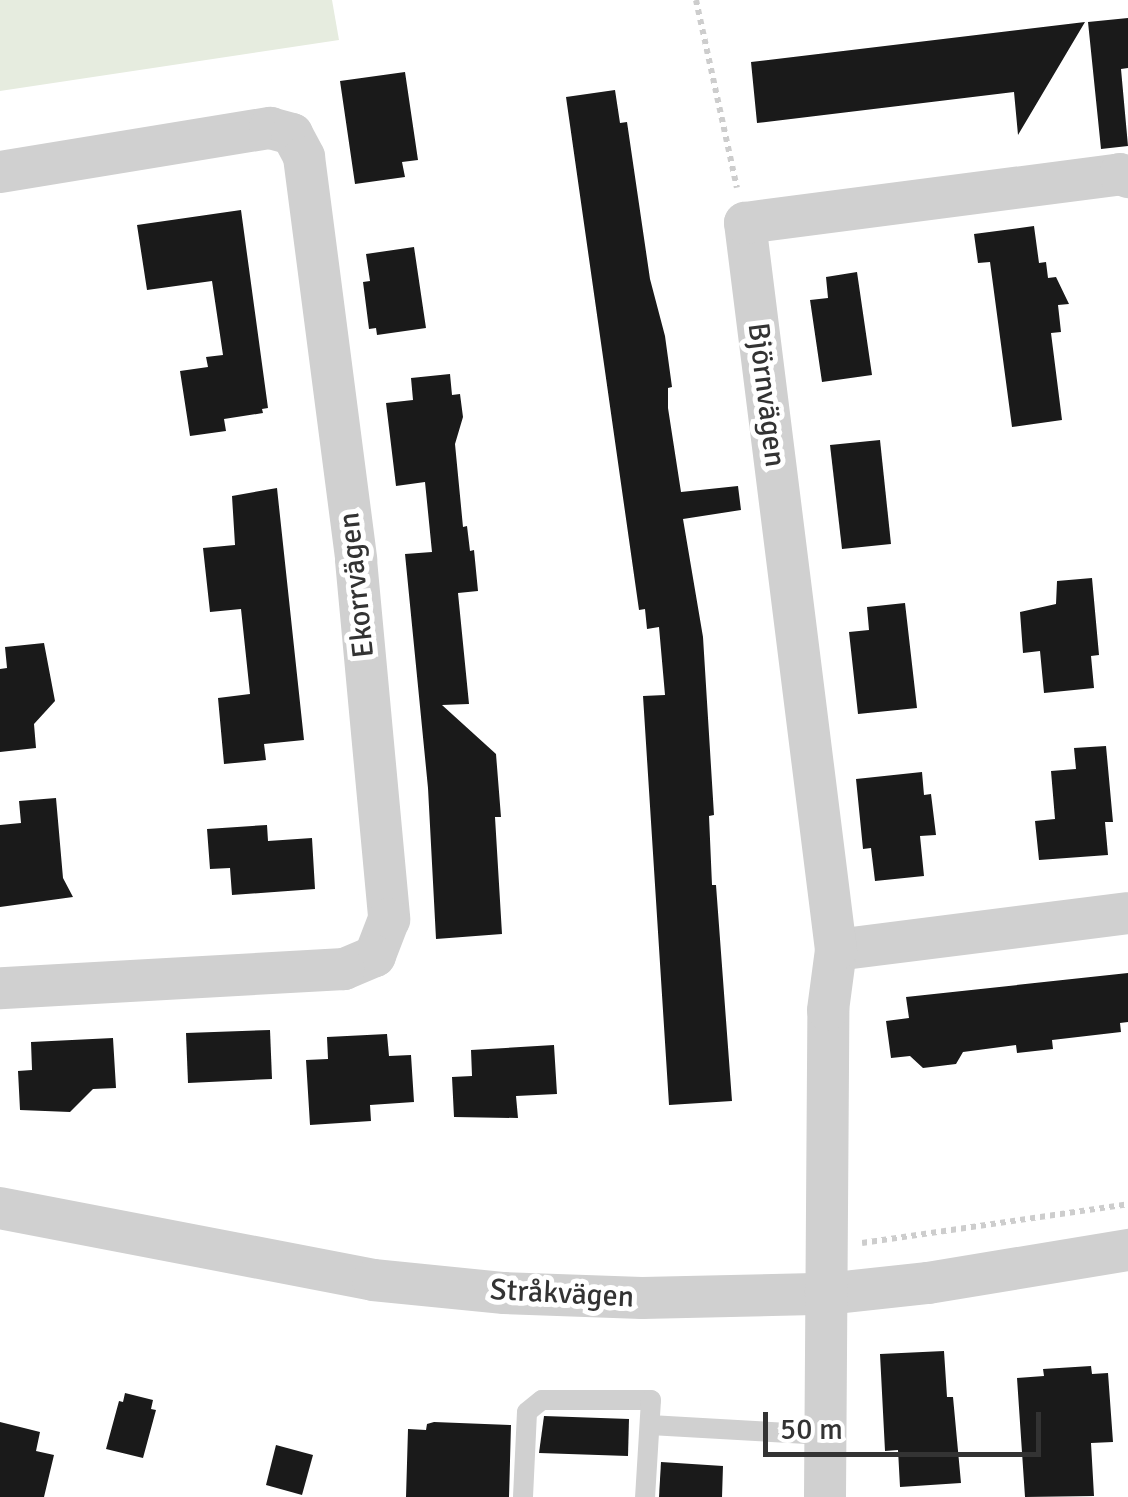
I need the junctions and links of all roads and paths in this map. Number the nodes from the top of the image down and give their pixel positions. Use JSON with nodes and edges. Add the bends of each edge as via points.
{"nodes":[{"id":1,"x":696,"y":0,"type":"edge"},
{"id":2,"x":0,"y":172,"type":"edge"},
{"id":3,"x":1128,"y":177,"type":"edge"},
{"id":4,"x":744,"y":224,"type":"junction"},
{"id":5,"x":1128,"y":913,"type":"edge"},
{"id":6,"x":836,"y":950,"type":"junction"},
{"id":7,"x":0,"y":988,"type":"edge"},
{"id":8,"x":1128,"y":1204,"type":"edge"},
{"id":9,"x":0,"y":1208,"type":"edge"},
{"id":10,"x":824,"y":1248,"type":"junction"},
{"id":11,"x":1128,"y":1250,"type":"edge"},
{"id":12,"x":825,"y":1294,"type":"junction"},
{"id":13,"x":650,"y":1425,"type":"junction"},
{"id":14,"x":825,"y":1435,"type":"junction"},
{"id":15,"x":523,"y":1497,"type":"edge"},
{"id":16,"x":645,"y":1497,"type":"edge"},
{"id":17,"x":825,"y":1497,"type":"edge"}],
"edges":[{"from":1,"to":4,"type":"path"},
{"from":2,"to":7,"type":"street","name":"Ekorrvägen","via":[[270,128],[292,134],[304,157],[356,560],[389,919],[375,956],[344,969]]},
{"from":3,"to":4,"type":"street"},
{"from":4,"to":6,"type":"street","name":"Björnvägen"},
{"from":5,"to":6,"type":"street"},
{"from":6,"to":10,"type":"street","name":"Björnvägen","via":[[828,1010]]},
{"from":8,"to":10,"type":"path"},
{"from":9,"to":12,"type":"street","name":"Stråkvägen","via":[[373,1280],[642,1298]]},
{"from":10,"to":12,"type":"street","name":"Björnvägen"},
{"from":11,"to":12,"type":"street","name":"Stråkvägen"},
{"from":12,"to":14,"type":"street","name":"Björnvägen"},
{"from":13,"to":14,"type":"lane"},
{"from":13,"to":15,"type":"lane","via":[[651,1400],[542,1400],[527,1412]]},
{"from":13,"to":16,"type":"lane"},
{"from":14,"to":17,"type":"street","name":"Björnvägen"}]}
